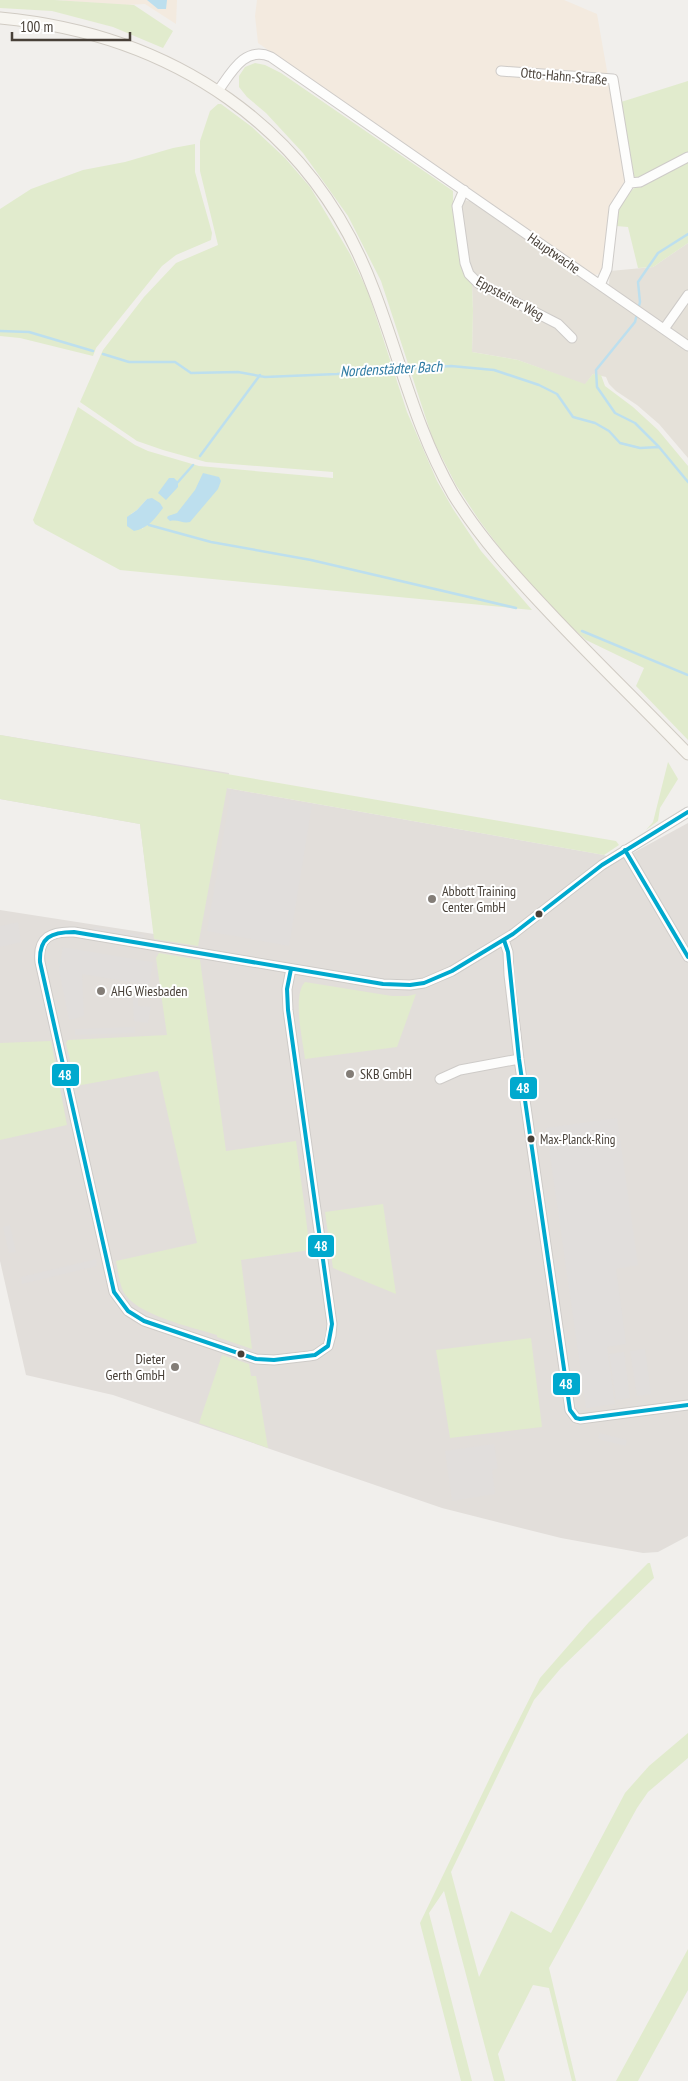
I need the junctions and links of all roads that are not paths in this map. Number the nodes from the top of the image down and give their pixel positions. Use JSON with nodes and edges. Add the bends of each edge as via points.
{"nodes":[{"id":1,"x":0,"y":18,"type":"edge"},
{"id":2,"x":501,"y":70,"type":"dead end"},
{"id":3,"x":218,"y":91,"type":"junction"},
{"id":4,"x":688,"y":157,"type":"edge"},
{"id":5,"x":630,"y":183,"type":"junction"},
{"id":6,"x":464,"y":190,"type":"junction"},
{"id":7,"x":600,"y":284,"type":"junction"},
{"id":8,"x":688,"y":294,"type":"edge"},
{"id":9,"x":664,"y":329,"type":"junction"},
{"id":10,"x":572,"y":338,"type":"dead end"},
{"id":11,"x":688,"y":346,"type":"edge"},
{"id":12,"x":688,"y":754,"type":"edge"},
{"id":13,"x":688,"y":807,"type":"edge"},
{"id":14,"x":688,"y":812,"type":"edge"},
{"id":15,"x":676,"y":818,"type":"junction"},
{"id":16,"x":625,"y":850,"type":"junction"},
{"id":17,"x":504,"y":940,"type":"junction"},
{"id":18,"x":688,"y":956,"type":"edge"},
{"id":19,"x":291,"y":969,"type":"junction"},
{"id":20,"x":519,"y":1060,"type":"junction"},
{"id":21,"x":440,"y":1079,"type":"dead end"},
{"id":22,"x":688,"y":1405,"type":"edge"}],
"edges":[{"from":1,"to":3,"type":"main road","via":[[68,28],[123,43],[172,64]]},
{"from":2,"to":5,"type":"street","name":"Otto-Hahn-Straße","via":[[613,79]]},
{"from":3,"to":6,"type":"street","name":"Hauptwache","via":[[237,64],[250,54],[264,54]]},
{"from":3,"to":12,"type":"main road","via":[[288,151],[330,204],[365,266],[420,426],[441,471],[480,534],[515,576]]},
{"from":4,"to":5,"type":"street","via":[[640,182]]},
{"from":5,"to":7,"type":"street","via":[[614,208],[607,269]]},
{"from":6,"to":7,"type":"street","name":"Hauptwache"},
{"from":6,"to":10,"type":"street","name":"Eppsteiner Weg","via":[[457,206],[469,274],[478,283],[558,324]]},
{"from":7,"to":9,"type":"street","name":"Hauptwache"},
{"from":8,"to":9,"type":"street"},
{"from":9,"to":11,"type":"street","name":"Hauptwache"},
{"from":13,"to":15,"type":"street"},
{"from":14,"to":15,"type":"street"},
{"from":15,"to":16,"type":"street"},
{"from":16,"to":17,"type":"street"},
{"from":16,"to":18,"type":"street"},
{"from":17,"to":19,"type":"street","via":[[443,976],[410,985],[383,984]]},
{"from":17,"to":20,"type":"street"},
{"from":19,"to":19,"type":"street","via":[[63,931],[43,942],[40,951],[48,1000],[114,1292],[128,1311],[144,1321],[264,1360],[315,1355],[328,1346],[332,1324],[288,1010],[287,989]]},
{"from":20,"to":21,"type":"street","via":[[460,1070]]},
{"from":20,"to":22,"type":"street","via":[[570,1410],[580,1419]]}]}
